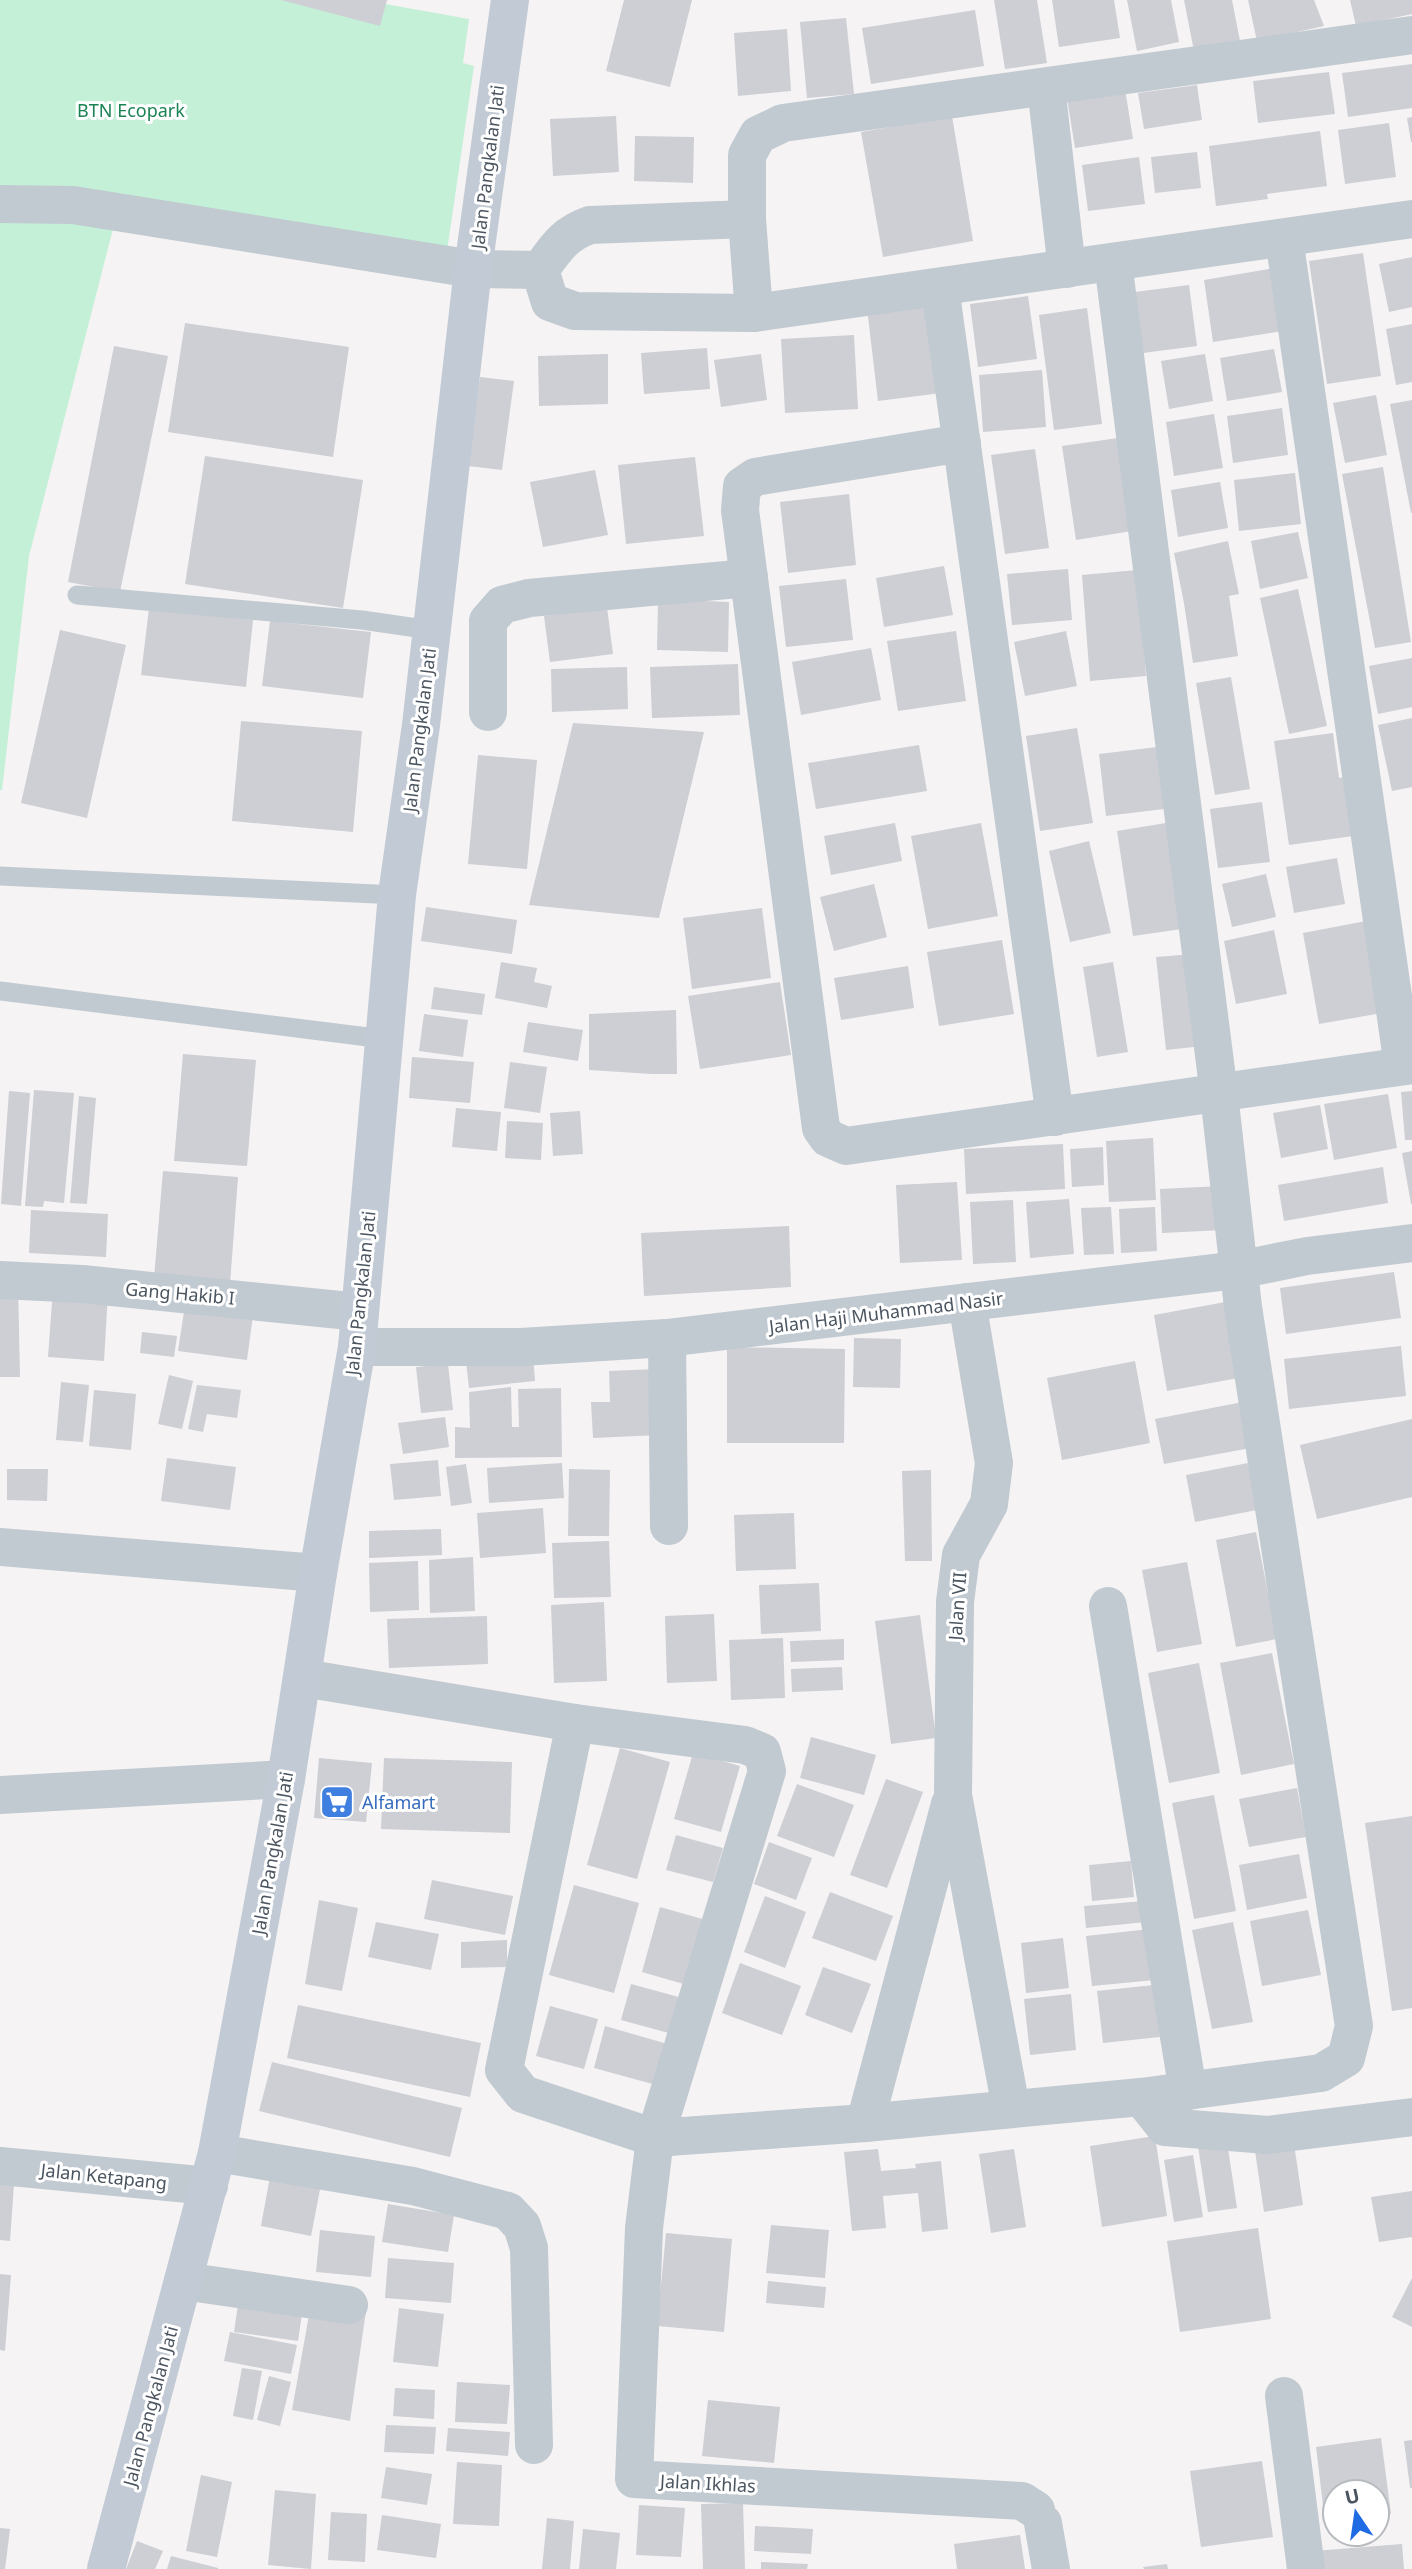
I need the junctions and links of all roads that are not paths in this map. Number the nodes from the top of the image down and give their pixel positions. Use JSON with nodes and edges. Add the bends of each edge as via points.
{"nodes":[{"id":1,"x":510,"y":0,"type":"edge"},
{"id":2,"x":1412,"y":35,"type":"edge"},
{"id":3,"x":1046,"y":87,"type":"junction"},
{"id":4,"x":0,"y":204,"type":"edge"},
{"id":5,"x":747,"y":219,"type":"junction"},
{"id":6,"x":1412,"y":219,"type":"edge"},
{"id":7,"x":1284,"y":238,"type":"junction"},
{"id":8,"x":1113,"y":262,"type":"junction"},
{"id":9,"x":473,"y":268,"type":"junction"},
{"id":10,"x":1066,"y":269,"type":"junction"},
{"id":11,"x":540,"y":270,"type":"junction"},
{"id":12,"x":940,"y":287,"type":"junction"},
{"id":13,"x":754,"y":313,"type":"junction"},
{"id":14,"x":962,"y":443,"type":"junction"},
{"id":15,"x":749,"y":578,"type":"junction"},
{"id":16,"x":78,"y":595,"type":"dead end"},
{"id":17,"x":432,"y":630,"type":"junction"},
{"id":18,"x":488,"y":712,"type":"dead end"},
{"id":19,"x":0,"y":876,"type":"edge"},
{"id":20,"x":397,"y":895,"type":"junction"},
{"id":21,"x":0,"y":991,"type":"edge"},
{"id":22,"x":384,"y":1039,"type":"junction"},
{"id":23,"x":1408,"y":1066,"type":"edge"},
{"id":24,"x":1219,"y":1094,"type":"junction"},
{"id":25,"x":1055,"y":1117,"type":"junction"},
{"id":26,"x":1412,"y":1243,"type":"edge"},
{"id":27,"x":1238,"y":1270,"type":"junction"},
{"id":28,"x":0,"y":1280,"type":"edge"},
{"id":29,"x":967,"y":1302,"type":"junction"},
{"id":30,"x":359,"y":1330,"type":"junction"},
{"id":31,"x":667,"y":1338,"type":"junction"},
{"id":32,"x":669,"y":1526,"type":"dead end"},
{"id":33,"x":0,"y":1547,"type":"edge"},
{"id":34,"x":318,"y":1573,"type":"junction"},
{"id":35,"x":1108,"y":1606,"type":"dead end"},
{"id":36,"x":303,"y":1678,"type":"junction"},
{"id":37,"x":575,"y":1723,"type":"junction"},
{"id":38,"x":286,"y":1779,"type":"junction"},
{"id":39,"x":953,"y":1795,"type":"junction"},
{"id":40,"x":0,"y":1796,"type":"edge"},
{"id":41,"x":1188,"y":2091,"type":"junction"},
{"id":42,"x":1142,"y":2097,"type":"junction"},
{"id":43,"x":1011,"y":2108,"type":"junction"},
{"id":44,"x":1412,"y":2117,"type":"edge"},
{"id":45,"x":864,"y":2123,"type":"junction"},
{"id":46,"x":655,"y":2138,"type":"junction"},
{"id":47,"x":0,"y":2165,"type":"edge"},
{"id":48,"x":213,"y":2169,"type":"junction"},
{"id":49,"x":183,"y":2281,"type":"junction"},
{"id":50,"x":349,"y":2305,"type":"dead end"},
{"id":51,"x":1284,"y":2396,"type":"dead end"},
{"id":52,"x":534,"y":2445,"type":"dead end"},
{"id":53,"x":106,"y":2569,"type":"edge"},
{"id":54,"x":1051,"y":2569,"type":"edge"},
{"id":55,"x":1306,"y":2569,"type":"edge"}],
"edges":[{"from":1,"to":9,"type":"main road","name":"Jalan Pangkalan Jati"},
{"from":2,"to":3,"type":"street"},
{"from":3,"to":5,"type":"street","via":[[783,123],[758,135],[747,155]]},
{"from":3,"to":10,"type":"street"},
{"from":4,"to":9,"type":"street","via":[[73,205]]},
{"from":5,"to":11,"type":"street","via":[[590,225],[573,231]]},
{"from":5,"to":13,"type":"street"},
{"from":6,"to":7,"type":"street"},
{"from":7,"to":8,"type":"street"},
{"from":7,"to":23,"type":"street"},
{"from":8,"to":10,"type":"street"},
{"from":8,"to":24,"type":"street"},
{"from":9,"to":11,"type":"street"},
{"from":9,"to":17,"type":"main road","name":"Jalan Pangkalan Jati"},
{"from":10,"to":12,"type":"street"},
{"from":11,"to":13,"type":"street","via":[[550,302],[575,311]]},
{"from":12,"to":13,"type":"street"},
{"from":12,"to":14,"type":"street"},
{"from":14,"to":15,"type":"street","via":[[755,477],[742,486],[740,510]]},
{"from":14,"to":25,"type":"street"},
{"from":15,"to":18,"type":"street","via":[[529,598],[502,605],[488,621]]},
{"from":15,"to":25,"type":"street","via":[[821,1128],[828,1138],[846,1146]]},
{"from":16,"to":17,"type":"lane"},
{"from":17,"to":20,"type":"main road","name":"Jalan Pangkalan Jati"},
{"from":19,"to":20,"type":"lane"},
{"from":20,"to":22,"type":"main road","name":"Jalan Pangkalan Jati"},
{"from":21,"to":22,"type":"lane"},
{"from":22,"to":30,"type":"main road","name":"Jalan Pangkalan Jati"},
{"from":23,"to":24,"type":"street"},
{"from":24,"to":25,"type":"street"},
{"from":24,"to":27,"type":"street"},
{"from":26,"to":27,"type":"street","name":"Jalan Haji Muhammad Nasir"},
{"from":27,"to":29,"type":"street","name":"Jalan Haji Muhammad Nasir"},
{"from":27,"to":41,"type":"street","via":[[1354,2026],[1346,2058],[1321,2073]]},
{"from":28,"to":30,"type":"street","name":"Gang Hakib I","via":[[82,1284]]},
{"from":29,"to":31,"type":"street","name":"Jalan Haji Muhammad Nasir"},
{"from":29,"to":39,"type":"street","name":"Jalan VII","via":[[994,1463],[989,1504],[961,1555],[955,1602]]},
{"from":30,"to":31,"type":"street","name":"Jalan Haji Muhammad Nasir","via":[[521,1347]]},
{"from":30,"to":34,"type":"main road","name":"Jalan Pangkalan Jati"},
{"from":31,"to":32,"type":"street"},
{"from":33,"to":34,"type":"street"},
{"from":34,"to":36,"type":"main road","name":"Jalan Pangkalan Jati"},
{"from":35,"to":41,"type":"street"},
{"from":36,"to":37,"type":"street"},
{"from":36,"to":38,"type":"main road","name":"Jalan Pangkalan Jati"},
{"from":37,"to":46,"type":"street","via":[[504,2070],[523,2094]]},
{"from":37,"to":46,"type":"street","via":[[745,1745],[762,1752],[766,1771]]},
{"from":38,"to":40,"type":"street"},
{"from":38,"to":48,"type":"main road","name":"Jalan Pangkalan Jati"},
{"from":39,"to":43,"type":"street","name":"Jalan VII"},
{"from":39,"to":45,"type":"street","name":"Jalan VII"},
{"from":41,"to":42,"type":"street"},
{"from":42,"to":43,"type":"street"},
{"from":42,"to":44,"type":"street","via":[[1165,2127],[1268,2135]]},
{"from":43,"to":45,"type":"street"},
{"from":45,"to":46,"type":"street"},
{"from":46,"to":54,"type":"street","name":"Jalan Ikhlas","via":[[644,2228],[634,2479],[1021,2501],[1039,2517]]},
{"from":47,"to":48,"type":"street","name":"Jalan Ketapang"},
{"from":48,"to":49,"type":"main road","name":"Jalan Pangkalan Jati"},
{"from":48,"to":52,"type":"street","name":"Jalan Ketapang","via":[[413,2186],[508,2211],[523,2226],[529,2248]]},
{"from":49,"to":50,"type":"street"},
{"from":49,"to":53,"type":"main road","name":"Jalan Pangkalan Jati"},
{"from":51,"to":55,"type":"street"}]}
